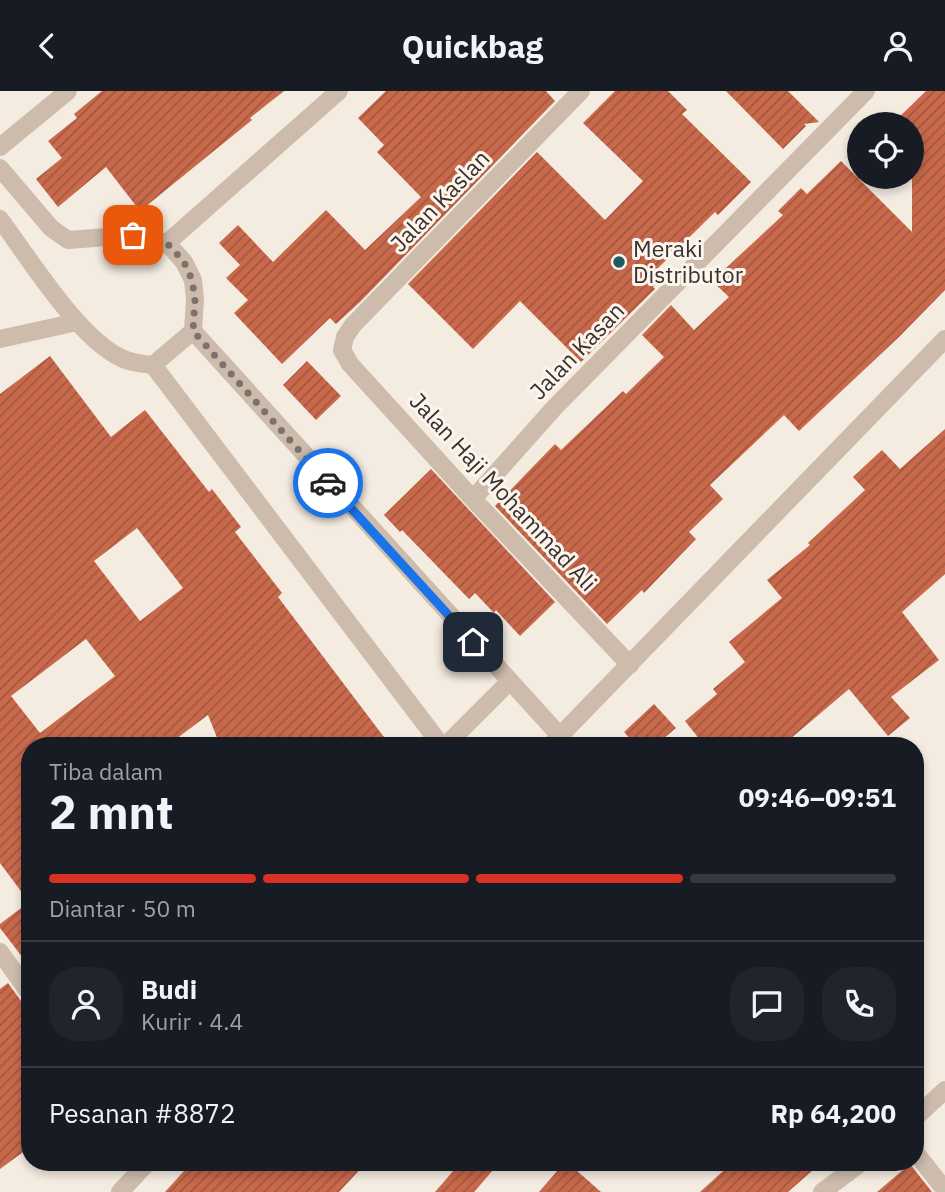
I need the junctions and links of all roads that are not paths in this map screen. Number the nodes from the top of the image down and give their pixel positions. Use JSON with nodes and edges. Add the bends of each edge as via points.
{"nodes":[{"id":1,"x":68,"y":91,"type":"edge"},
{"id":2,"x":339,"y":91,"type":"edge"},
{"id":3,"x":581,"y":91,"type":"edge"},
{"id":4,"x":866,"y":91,"type":"edge"},
{"id":5,"x":0,"y":147,"type":"edge"},
{"id":6,"x":0,"y":168,"type":"edge"},
{"id":7,"x":0,"y":219,"type":"edge"},
{"id":8,"x":167,"y":243,"type":"junction"},
{"id":9,"x":78,"y":322,"type":"junction"},
{"id":10,"x":193,"y":331,"type":"junction"},
{"id":11,"x":0,"y":339,"type":"edge"},
{"id":12,"x":945,"y":339,"type":"edge"},
{"id":13,"x":342,"y":350,"type":"joint"},
{"id":14,"x":153,"y":365,"type":"junction"},
{"id":15,"x":473,"y":499,"type":"junction"},
{"id":16,"x":630,"y":665,"type":"junction"},
{"id":17,"x":509,"y":682,"type":"junction"},
{"id":18,"x":438,"y":737,"type":"edge"},
{"id":19,"x":452,"y":737,"type":"edge"},
{"id":20,"x":552,"y":737,"type":"edge"},
{"id":21,"x":559,"y":737,"type":"edge"},
{"id":22,"x":0,"y":953,"type":"edge"},
{"id":23,"x":21,"y":982,"type":"edge"},
{"id":24,"x":945,"y":1090,"type":"edge"},
{"id":25,"x":924,"y":1110,"type":"edge"},
{"id":26,"x":924,"y":1163,"type":"edge"},
{"id":27,"x":142,"y":1171,"type":"edge"},
{"id":28,"x":850,"y":1171,"type":"edge"},
{"id":29,"x":130,"y":1189,"type":"edge"},
{"id":30,"x":945,"y":1190,"type":"edge"},
{"id":31,"x":822,"y":1192,"type":"edge"}],
"edges":[{"from":1,"to":5,"type":"street"},
{"from":2,"to":8,"type":"street"},
{"from":3,"to":13,"type":"street","name":"Jalan Kaslan","via":[[353,325]]},
{"from":4,"to":15,"type":"street","name":"Jalan Kasan","via":[[554,408]]},
{"from":6,"to":8,"type":"street","via":[[51,228],[68,240],[133,235]]},
{"from":7,"to":9,"type":"street"},
{"from":8,"to":10,"type":"street","via":[[192,280]]},
{"from":9,"to":11,"type":"street"},
{"from":9,"to":14,"type":"street","via":[[126,360]]},
{"from":10,"to":14,"type":"street"},
{"from":10,"to":17,"type":"street"},
{"from":12,"to":16,"type":"street"},
{"from":13,"to":15,"type":"street","name":"Jalan Haji Mohammad Ali"},
{"from":14,"to":18,"type":"street"},
{"from":15,"to":16,"type":"street","name":"Jalan Haji Mohammad Ali"},
{"from":16,"to":21,"type":"street"},
{"from":17,"to":19,"type":"street"},
{"from":17,"to":20,"type":"street"},
{"from":22,"to":23,"type":"street"},
{"from":24,"to":25,"type":"street"},
{"from":26,"to":30,"type":"street"},
{"from":27,"to":29,"type":"street"},
{"from":28,"to":31,"type":"street"}]}
